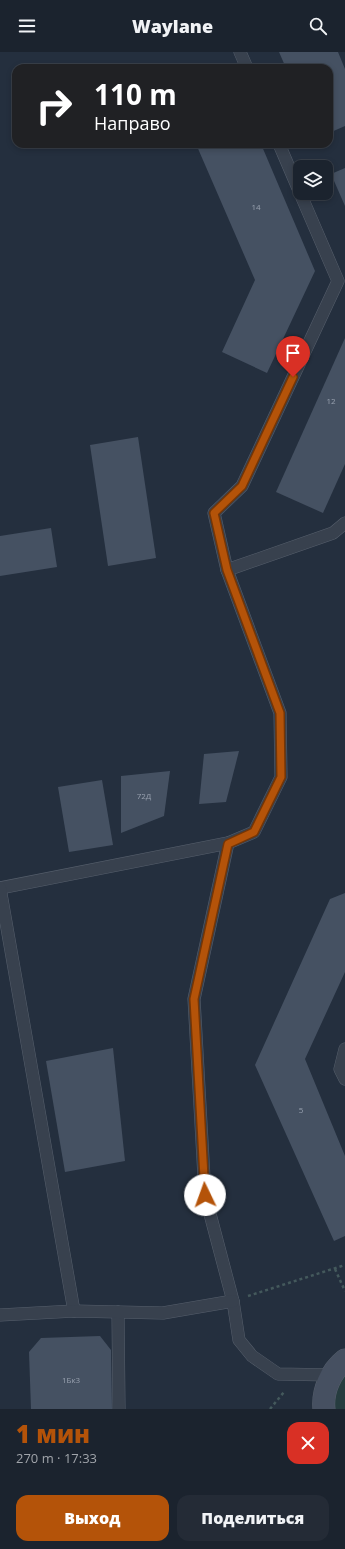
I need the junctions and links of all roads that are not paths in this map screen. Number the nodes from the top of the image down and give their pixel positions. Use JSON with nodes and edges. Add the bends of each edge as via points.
{"nodes":[{"id":1,"x":240,"y":52,"type":"edge"},
{"id":2,"x":244,"y":64,"type":"edge"},
{"id":3,"x":281,"y":148,"type":"edge"},
{"id":4,"x":293,"y":177,"type":"edge"},
{"id":5,"x":303,"y":200,"type":"edge"},
{"id":6,"x":345,"y":523,"type":"edge"},
{"id":7,"x":227,"y":570,"type":"junction"},
{"id":8,"x":228,"y":844,"type":"junction"},
{"id":9,"x":0,"y":888,"type":"edge"},
{"id":10,"x":345,"y":1049,"type":"edge"},
{"id":11,"x":345,"y":1079,"type":"edge"},
{"id":12,"x":233,"y":1301,"type":"junction"},
{"id":13,"x":74,"y":1311,"type":"junction"},
{"id":14,"x":118,"y":1312,"type":"junction"},
{"id":15,"x":0,"y":1315,"type":"edge"},
{"id":16,"x":338,"y":1368,"type":"edge"},
{"id":17,"x":119,"y":1409,"type":"edge"},
{"id":18,"x":324,"y":1409,"type":"edge"}],
"edges":[{"from":1,"to":2,"type":"lane"},
{"from":3,"to":4,"type":"lane"},
{"from":5,"to":7,"type":"lane","via":[[338,281],[242,486],[214,513]]},
{"from":6,"to":7,"type":"lane","via":[[333,533]]},
{"from":7,"to":8,"type":"lane","via":[[280,713],[281,777],[254,832]]},
{"from":8,"to":9,"type":"lane"},
{"from":8,"to":12,"type":"lane","via":[[194,999],[205,1195]]},
{"from":9,"to":13,"type":"lane"},
{"from":10,"to":11,"type":"lane","via":[[340,1069]]},
{"from":12,"to":14,"type":"lane","via":[[163,1313]]},
{"from":12,"to":16,"type":"lane","via":[[239,1340],[252,1356],[278,1374]]},
{"from":13,"to":14,"type":"lane"},
{"from":13,"to":15,"type":"lane"},
{"from":14,"to":17,"type":"lane"},
{"from":16,"to":18,"type":"street","via":[[326,1389]]}]}
